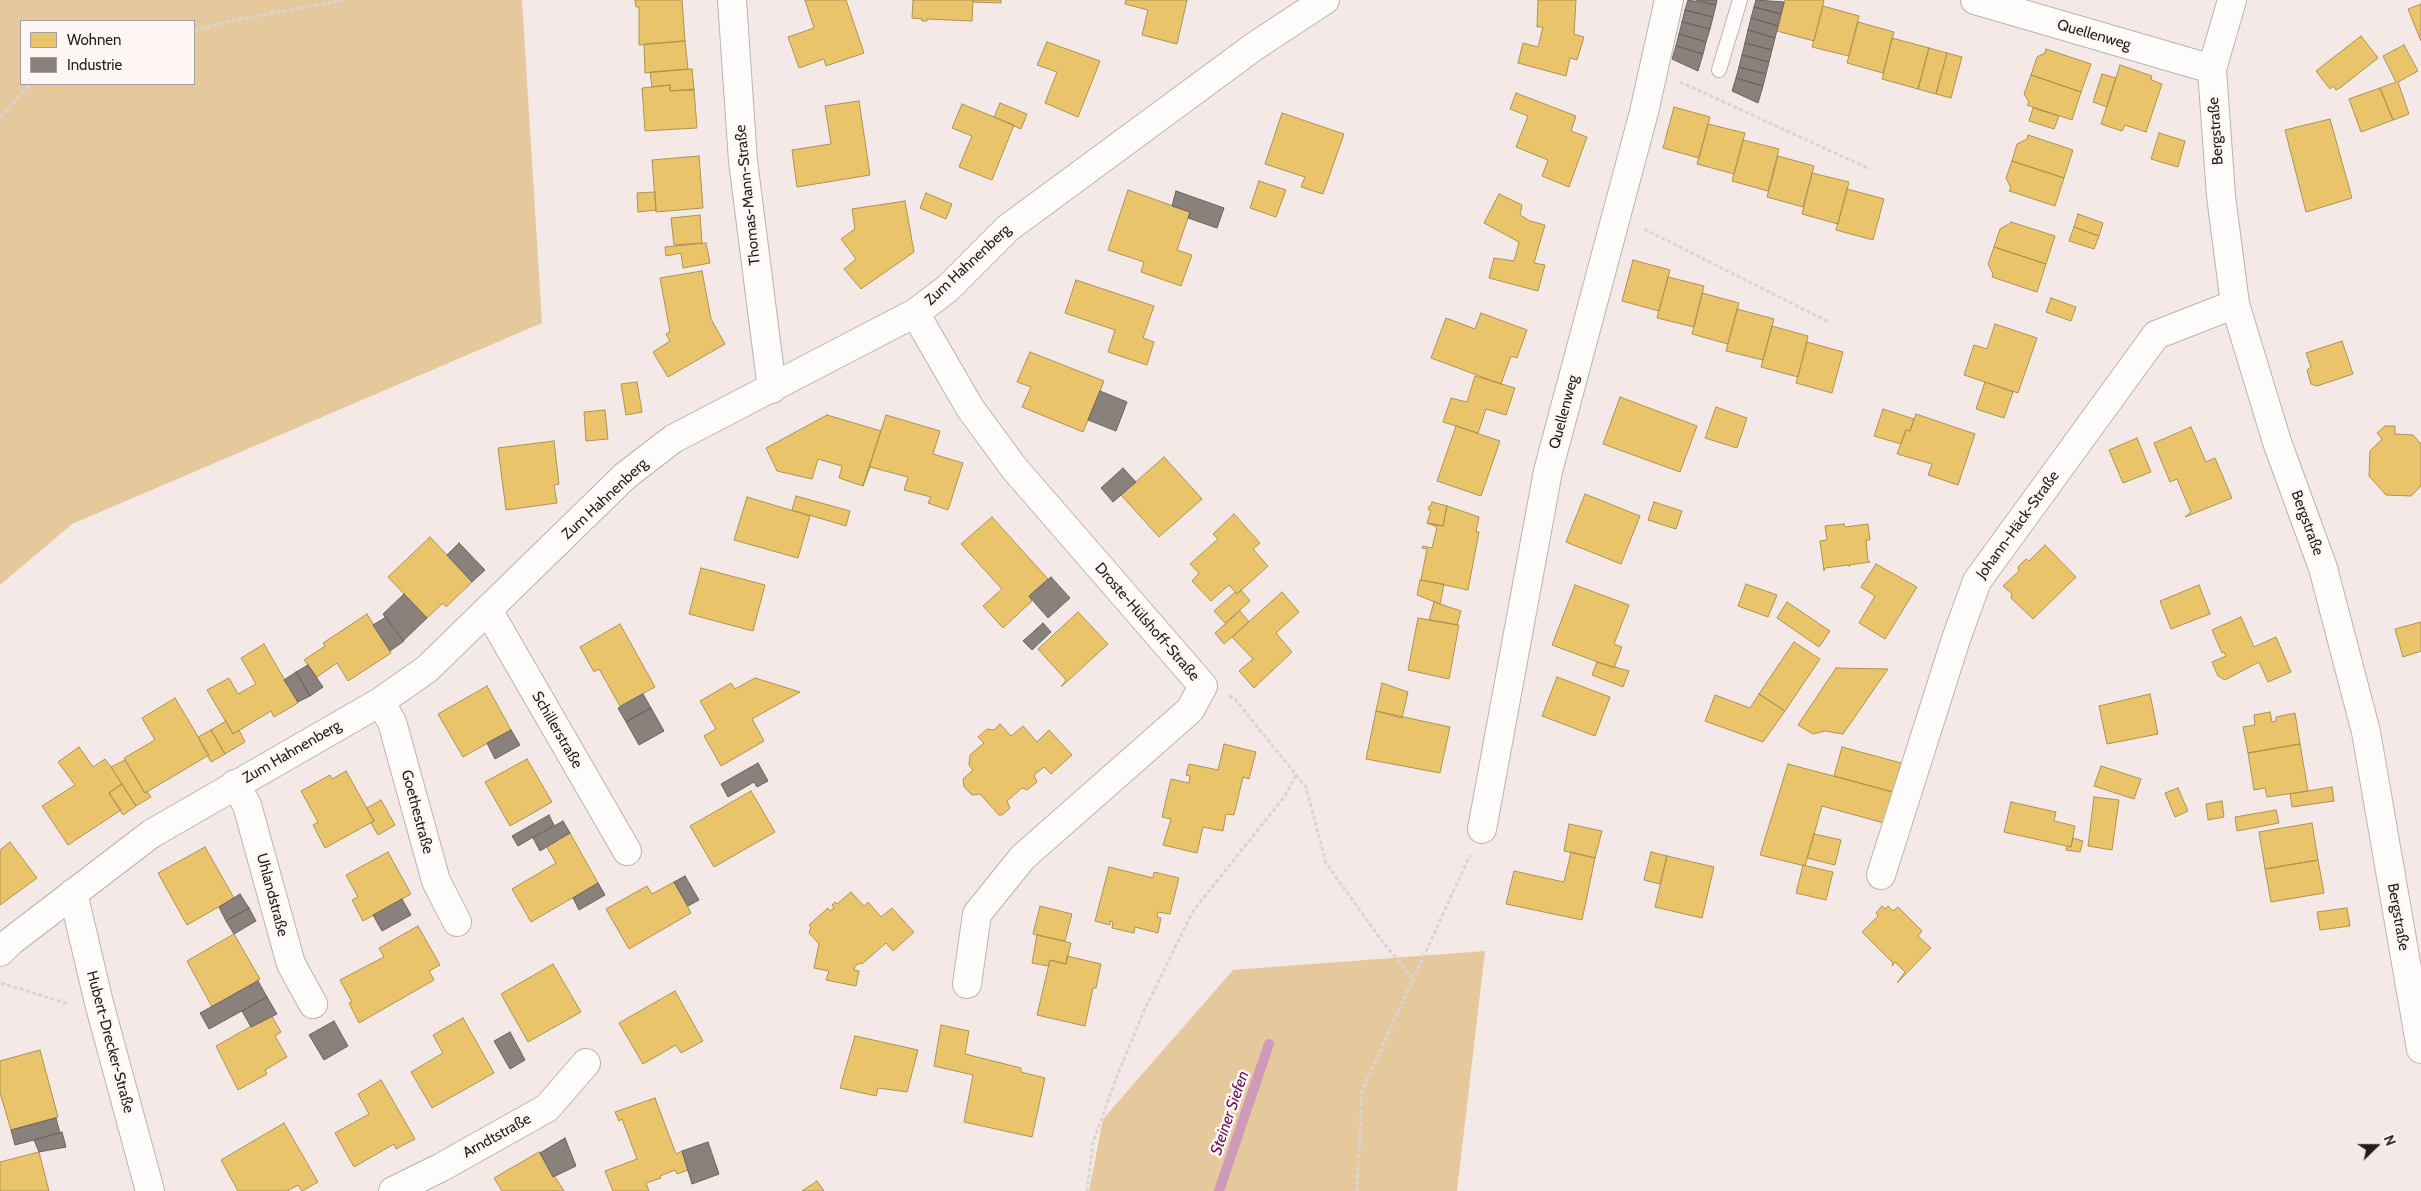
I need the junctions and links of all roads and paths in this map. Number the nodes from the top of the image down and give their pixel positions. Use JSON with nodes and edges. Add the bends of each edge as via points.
{"nodes":[{"id":1,"x":345,"y":0,"type":"edge"},
{"id":2,"x":732,"y":0,"type":"edge"},
{"id":3,"x":1325,"y":0,"type":"edge"},
{"id":4,"x":1669,"y":0,"type":"edge"},
{"id":5,"x":1740,"y":0,"type":"edge"},
{"id":6,"x":1975,"y":0,"type":"edge"},
{"id":7,"x":2232,"y":0,"type":"edge"},
{"id":8,"x":195,"y":31,"type":"edge"},
{"id":9,"x":2212,"y":69,"type":"junction"},
{"id":10,"x":1654,"y":70,"type":"junction"},
{"id":11,"x":1719,"y":70,"type":"dead end"},
{"id":12,"x":29,"y":85,"type":"edge"},
{"id":13,"x":0,"y":118,"type":"edge"},
{"id":14,"x":1870,"y":169,"type":"dead end"},
{"id":15,"x":1617,"y":216,"type":"junction"},
{"id":16,"x":2235,"y":304,"type":"junction"},
{"id":17,"x":915,"y":313,"type":"junction"},
{"id":18,"x":1829,"y":322,"type":"dead end"},
{"id":19,"x":772,"y":389,"type":"junction"},
{"id":20,"x":488,"y":610,"type":"junction"},
{"id":21,"x":1203,"y":686,"type":"junction"},
{"id":22,"x":380,"y":702,"type":"junction"},
{"id":23,"x":1296,"y":775,"type":"junction"},
{"id":24,"x":235,"y":784,"type":"junction"},
{"id":25,"x":1482,"y":829,"type":"joint"},
{"id":26,"x":627,"y":851,"type":"dead end"},
{"id":27,"x":1881,"y":875,"type":"dead end"},
{"id":28,"x":74,"y":893,"type":"junction"},
{"id":29,"x":457,"y":922,"type":"dead end"},
{"id":30,"x":0,"y":952,"type":"edge"},
{"id":31,"x":1412,"y":977,"type":"junction"},
{"id":32,"x":0,"y":982,"type":"edge"},
{"id":33,"x":967,"y":984,"type":"dead end"},
{"id":34,"x":313,"y":1004,"type":"dead end"},
{"id":35,"x":102,"y":1015,"type":"junction"},
{"id":36,"x":2421,"y":1049,"type":"edge"},
{"id":37,"x":586,"y":1063,"type":"dead end"},
{"id":38,"x":150,"y":1191,"type":"edge"},
{"id":39,"x":393,"y":1191,"type":"edge"},
{"id":40,"x":1087,"y":1191,"type":"edge"},
{"id":41,"x":1357,"y":1191,"type":"edge"}],
"edges":[{"from":1,"to":8,"type":"path","via":[[230,21]]},
{"from":2,"to":19,"type":"street","name":"Thomas-Mann-Straße","via":[[743,161]]},
{"from":3,"to":17,"type":"street","name":"Zum Hahnenberg","via":[[1255,46],[1008,228],[948,288]]},
{"from":4,"to":10,"type":"street","name":"Quellenweg"},
{"from":5,"to":11,"type":"lane"},
{"from":6,"to":9,"type":"street","name":"Quellenweg"},
{"from":7,"to":9,"type":"street","name":"Bergstraße"},
{"from":9,"to":16,"type":"street","name":"Bergstraße","via":[[2221,196]]},
{"from":10,"to":14,"type":"path"},
{"from":10,"to":15,"type":"street","name":"Quellenweg"},
{"from":12,"to":13,"type":"path"},
{"from":15,"to":18,"type":"path"},
{"from":15,"to":25,"type":"street","name":"Quellenweg","via":[[1548,471]]},
{"from":16,"to":27,"type":"street","name":"Johann-Häck-Straße","via":[[2156,335],[1977,582]]},
{"from":16,"to":36,"type":"street","name":"Bergstraße","via":[[2276,442],[2323,568],[2366,732]]},
{"from":17,"to":19,"type":"street","name":"Zum Hahnenberg"},
{"from":17,"to":21,"type":"street","name":"Droste-Hülshoff-Straße","via":[[970,408],[1014,468]]},
{"from":19,"to":20,"type":"street","name":"Zum Hahnenberg","via":[[673,440],[625,476]]},
{"from":20,"to":22,"type":"street","name":"Zum Hahnenberg","via":[[427,669]]},
{"from":20,"to":26,"type":"street","name":"Schillerstraße"},
{"from":21,"to":23,"type":"path","via":[[1234,698]]},
{"from":21,"to":33,"type":"street","name":"Droste-Hülshoff-Straße","via":[[1190,710],[1023,857],[1006,878],[978,914]]},
{"from":22,"to":24,"type":"street","name":"Zum Hahnenberg"},
{"from":22,"to":29,"type":"street","name":"Goethestraße","via":[[392,722],[436,881]]},
{"from":23,"to":31,"type":"path","via":[[1306,786],[1326,863]]},
{"from":23,"to":40,"type":"path","via":[[1285,796],[1193,911],[1116,1076],[1094,1142]]},
{"from":24,"to":28,"type":"street","name":"Zum Hahnenberg","via":[[151,834]]},
{"from":24,"to":34,"type":"street","name":"Uhlandstraße","via":[[247,805],[291,964]]},
{"from":25,"to":31,"type":"path"},
{"from":28,"to":30,"type":"street","name":"Zum Hahnenberg"},
{"from":28,"to":35,"type":"street","name":"Hubert-Drecker-Straße"},
{"from":31,"to":41,"type":"path","via":[[1362,1091]]},
{"from":32,"to":35,"type":"path"},
{"from":35,"to":38,"type":"street","name":"Hubert-Drecker-Straße"},
{"from":37,"to":39,"type":"street","name":"Arndtstraße","via":[[547,1108]]}]}
